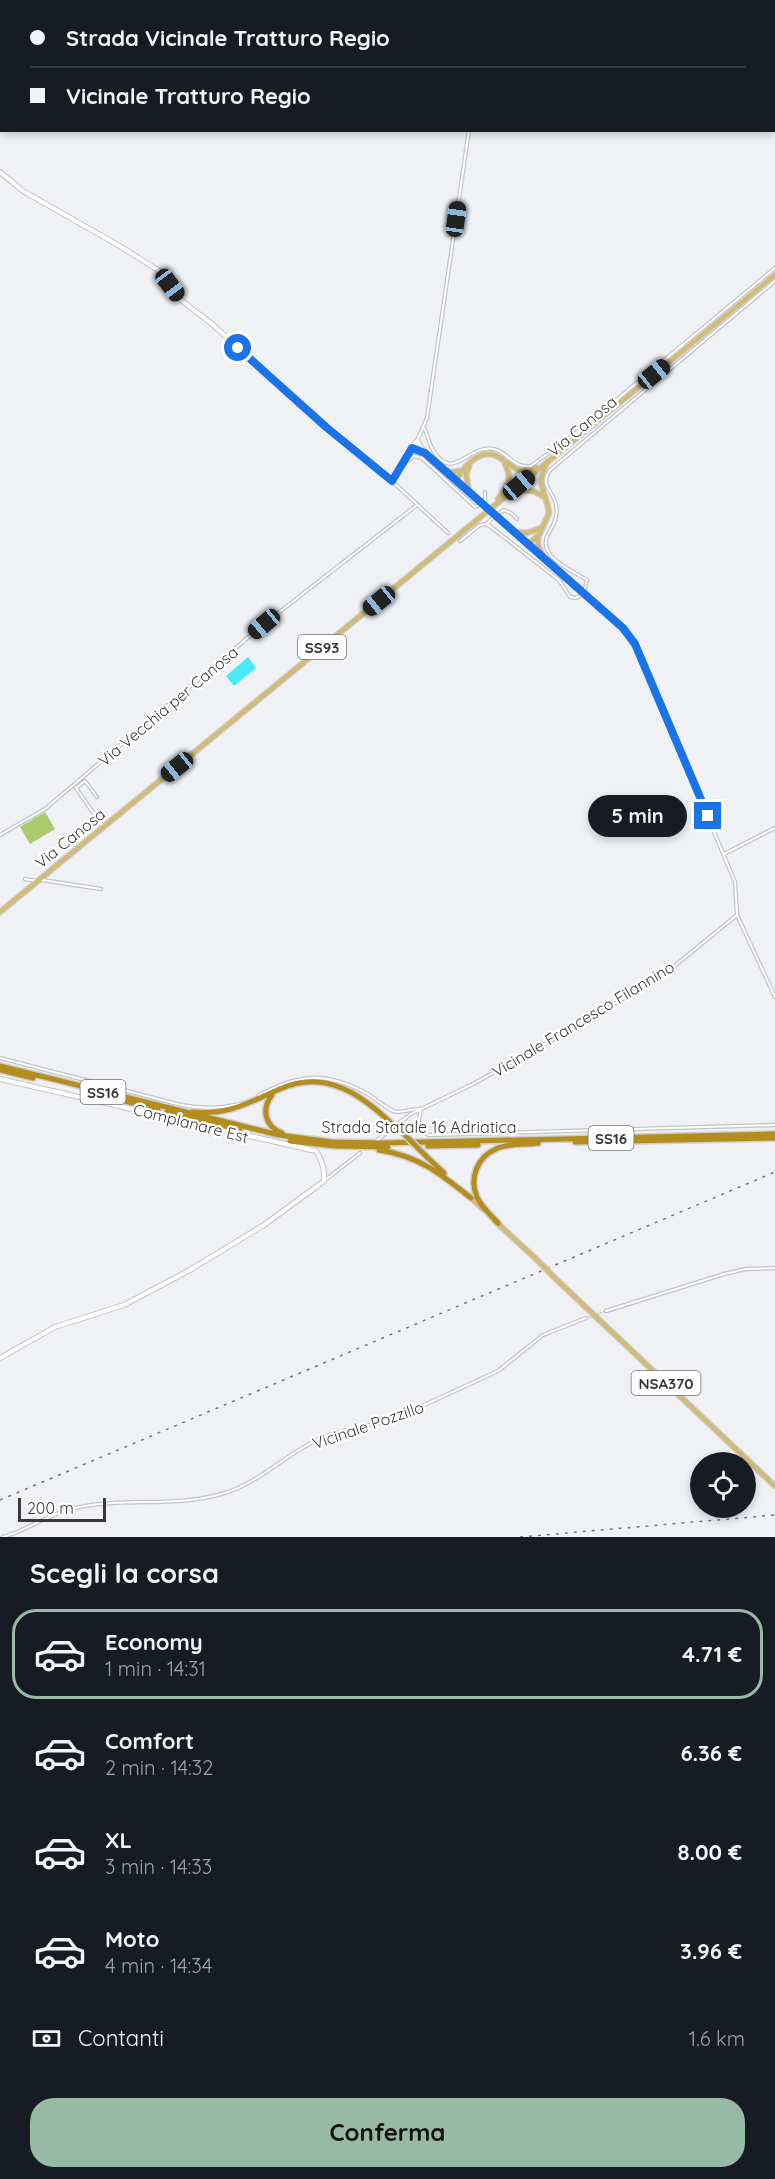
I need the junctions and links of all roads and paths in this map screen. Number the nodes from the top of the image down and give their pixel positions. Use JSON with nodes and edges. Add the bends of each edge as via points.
{"nodes":[{"id":1,"x":469,"y":132,"type":"edge"},
{"id":2,"x":0,"y":172,"type":"edge"},
{"id":3,"x":775,"y":268,"type":"edge"},
{"id":4,"x":775,"y":275,"type":"edge"},
{"id":5,"x":775,"y":281,"type":"edge"},
{"id":6,"x":424,"y":428,"type":"junction"},
{"id":7,"x":417,"y":441,"type":"junction"},
{"id":8,"x":412,"y":448,"type":"junction"},
{"id":9,"x":425,"y":453,"type":"junction"},
{"id":10,"x":503,"y":460,"type":"junction"},
{"id":11,"x":548,"y":460,"type":"junction"},
{"id":12,"x":403,"y":463,"type":"junction"},
{"id":13,"x":442,"y":468,"type":"junction"},
{"id":14,"x":464,"y":472,"type":"junction"},
{"id":15,"x":392,"y":481,"type":"junction"},
{"id":16,"x":456,"y":481,"type":"junction"},
{"id":17,"x":469,"y":492,"type":"junction"},
{"id":18,"x":485,"y":492,"type":"dead end"},
{"id":19,"x":545,"y":498,"type":"junction"},
{"id":20,"x":417,"y":505,"type":"junction"},
{"id":21,"x":489,"y":510,"type":"junction"},
{"id":22,"x":517,"y":519,"type":"dead end"},
{"id":23,"x":487,"y":524,"type":"junction"},
{"id":24,"x":514,"y":532,"type":"junction"},
{"id":25,"x":448,"y":533,"type":"dead end"},
{"id":26,"x":537,"y":533,"type":"junction"},
{"id":27,"x":460,"y":541,"type":"dead end"},
{"id":28,"x":528,"y":544,"type":"junction"},
{"id":29,"x":543,"y":557,"type":"junction"},
{"id":30,"x":584,"y":593,"type":"junction"},
{"id":31,"x":97,"y":797,"type":"dead end"},
{"id":32,"x":95,"y":802,"type":"dead end"},
{"id":33,"x":89,"y":807,"type":"junction"},
{"id":34,"x":103,"y":827,"type":"junction"},
{"id":35,"x":775,"y":828,"type":"edge"},
{"id":36,"x":0,"y":835,"type":"edge"},
{"id":37,"x":723,"y":854,"type":"junction"},
{"id":38,"x":25,"y":879,"type":"dead end"},
{"id":39,"x":38,"y":881,"type":"junction"},
{"id":40,"x":101,"y":889,"type":"dead end"},
{"id":41,"x":0,"y":912,"type":"edge"},
{"id":42,"x":737,"y":915,"type":"junction"},
{"id":43,"x":775,"y":997,"type":"edge"},
{"id":44,"x":0,"y":1058,"type":"edge"},
{"id":45,"x":0,"y":1068,"type":"edge"},
{"id":46,"x":0,"y":1079,"type":"edge"},
{"id":47,"x":54,"y":1082,"type":"junction"},
{"id":48,"x":275,"y":1092,"type":"junction"},
{"id":49,"x":161,"y":1106,"type":"junction"},
{"id":50,"x":421,"y":1109,"type":"junction"},
{"id":51,"x":396,"y":1125,"type":"junction"},
{"id":52,"x":775,"y":1125,"type":"edge"},
{"id":53,"x":390,"y":1131,"type":"dead end"},
{"id":54,"x":775,"y":1136,"type":"edge"},
{"id":55,"x":319,"y":1141,"type":"junction"},
{"id":56,"x":376,"y":1141,"type":"dead end"},
{"id":57,"x":538,"y":1143,"type":"junction"},
{"id":58,"x":351,"y":1147,"type":"junction"},
{"id":59,"x":360,"y":1153,"type":"dead end"},
{"id":60,"x":324,"y":1181,"type":"junction"},
{"id":61,"x":471,"y":1198,"type":"junction"},
{"id":62,"x":498,"y":1223,"type":"junction"},
{"id":63,"x":775,"y":1268,"type":"edge"},
{"id":64,"x":606,"y":1311,"type":"tunnel mouth"},
{"id":65,"x":586,"y":1318,"type":"tunnel mouth"},
{"id":66,"x":0,"y":1358,"type":"edge"},
{"id":67,"x":775,"y":1486,"type":"edge"},
{"id":68,"x":3,"y":1537,"type":"edge"}],
"edges":[{"from":1,"to":6,"type":"street"},
{"from":2,"to":15,"type":"street","via":[[23,191],[158,270],[181,300]]},
{"from":3,"to":6,"type":"street","name":"Via Canosa","via":[[534,464],[516,465],[503,453],[489,448],[474,451],[454,465],[442,460],[432,449]]},
{"from":4,"to":11,"type":"main road","number":"SS93"},
{"from":5,"to":30,"type":"street","name":"Via Canosa","via":[[546,475],[556,510],[546,547],[566,569],[587,580]]},
{"from":6,"to":7,"type":"street"},
{"from":7,"to":8,"type":"street"},
{"from":7,"to":9,"type":"street"},
{"from":8,"to":9,"type":"street"},
{"from":8,"to":12,"type":"street"},
{"from":9,"to":13,"type":"street"},
{"from":10,"to":11,"type":"main road","via":[[515,469],[530,471]]},
{"from":10,"to":14,"type":"main road","via":[[482,455]]},
{"from":10,"to":21,"type":"main road","via":[[510,480]]},
{"from":11,"to":19,"type":"main road","via":[[541,478]]},
{"from":11,"to":21,"type":"main road","number":"SS93"},
{"from":12,"to":15,"type":"street"},
{"from":12,"to":18,"type":"street","via":[[414,456],[422,458],[475,507],[484,502]]},
{"from":13,"to":14,"type":"main road"},
{"from":13,"to":16,"type":"street"},
{"from":14,"to":16,"type":"main road"},
{"from":14,"to":17,"type":"main road"},
{"from":15,"to":20,"type":"street"},
{"from":16,"to":17,"type":"street"},
{"from":17,"to":24,"type":"street","bridge":true},
{"from":19,"to":21,"type":"main road","via":[[524,490]]},
{"from":19,"to":26,"type":"main road","via":[[549,513]]},
{"from":20,"to":25,"type":"street"},
{"from":20,"to":36,"type":"street","name":"Via Vecchia per Canosa","via":[[264,624],[45,809]]},
{"from":21,"to":34,"type":"main road","name":"Via Canosa","number":"SS93"},
{"from":22,"to":23,"type":"street","via":[[504,510]]},
{"from":23,"to":27,"type":"street","via":[[476,527]]},
{"from":23,"to":30,"type":"street","via":[[559,580],[570,597]]},
{"from":24,"to":26,"type":"main road"},
{"from":24,"to":28,"type":"street"},
{"from":26,"to":28,"type":"main road"},
{"from":26,"to":29,"type":"main road"},
{"from":28,"to":29,"type":"street"},
{"from":29,"to":30,"type":"street"},
{"from":30,"to":37,"type":"street","via":[[635,644]]},
{"from":31,"to":33,"type":"street","via":[[85,781],[76,788]]},
{"from":32,"to":33,"type":"street"},
{"from":33,"to":34,"type":"street"},
{"from":34,"to":39,"type":"main road","name":"Via Canosa","number":"SS93"},
{"from":35,"to":37,"type":"street"},
{"from":37,"to":42,"type":"street","via":[[735,882]]},
{"from":38,"to":39,"type":"street"},
{"from":39,"to":40,"type":"street"},
{"from":39,"to":41,"type":"main road","name":"Via Canosa","number":"SS93"},
{"from":42,"to":43,"type":"street"},
{"from":42,"to":50,"type":"street","name":"Vicinale Francesco Filannino","via":[[666,973],[473,1084]]},
{"from":44,"to":50,"type":"street","via":[[201,1109],[241,1103],[280,1084],[311,1078],[342,1083],[395,1112]]},
{"from":45,"to":47,"type":"highway","name":"Strada Statale 16 Adriatica","number":"SS16"},
{"from":46,"to":60,"type":"street","name":"Complanare Est","via":[[316,1151],[324,1169]]},
{"from":47,"to":49,"type":"highway","name":"Strada Statale 16 Adriatica","number":"SS16"},
{"from":47,"to":58,"type":"highway","name":"Strada Statale 16 Adriatica","number":"SS16","via":[[280,1139]]},
{"from":48,"to":49,"type":"highway","number":"SS16","via":[[222,1111],[195,1112]]},
{"from":48,"to":51,"type":"highway","number":"SS16","via":[[304,1083],[334,1085],[359,1095]]},
{"from":48,"to":55,"type":"highway","number":"SS16","via":[[266,1108],[270,1125],[280,1133]]},
{"from":49,"to":55,"type":"highway","name":"Strada Statale 16 Adriatica","number":"SS16"},
{"from":50,"to":51,"type":"street","name":"Vicinale Francesco Filannino"},
{"from":50,"to":52,"type":"street","via":[[417,1129],[429,1135]]},
{"from":51,"to":61,"type":"highway","number":"SS16","bridge":true},
{"from":53,"to":56,"type":"street"},
{"from":54,"to":55,"type":"highway","name":"Strada Statale 16 Adriatica","number":"SS16"},
{"from":54,"to":57,"type":"highway","name":"Strada Statale 16 Adriatica","number":"SS16"},
{"from":57,"to":58,"type":"highway","name":"Strada Statale 16 Adriatica","number":"SS16"},
{"from":57,"to":62,"type":"highway","number":"SS16","via":[[497,1148],[477,1166],[476,1194]]},
{"from":58,"to":61,"type":"highway","number":"SS16","via":[[411,1158],[437,1171]]},
{"from":59,"to":60,"type":"street"},
{"from":60,"to":66,"type":"street","via":[[271,1221],[188,1272],[124,1305],[55,1327]]},
{"from":61,"to":62,"type":"main road","number":"NSA370"},
{"from":62,"to":67,"type":"main road","number":"NSA370","bridge":true},
{"from":63,"to":64,"type":"street","via":[[724,1274]]},
{"from":65,"to":68,"type":"street","name":"Vicinale Pozzillo","via":[[543,1335],[498,1371],[396,1418],[314,1441],[232,1490],[191,1500],[74,1508]]}]}
